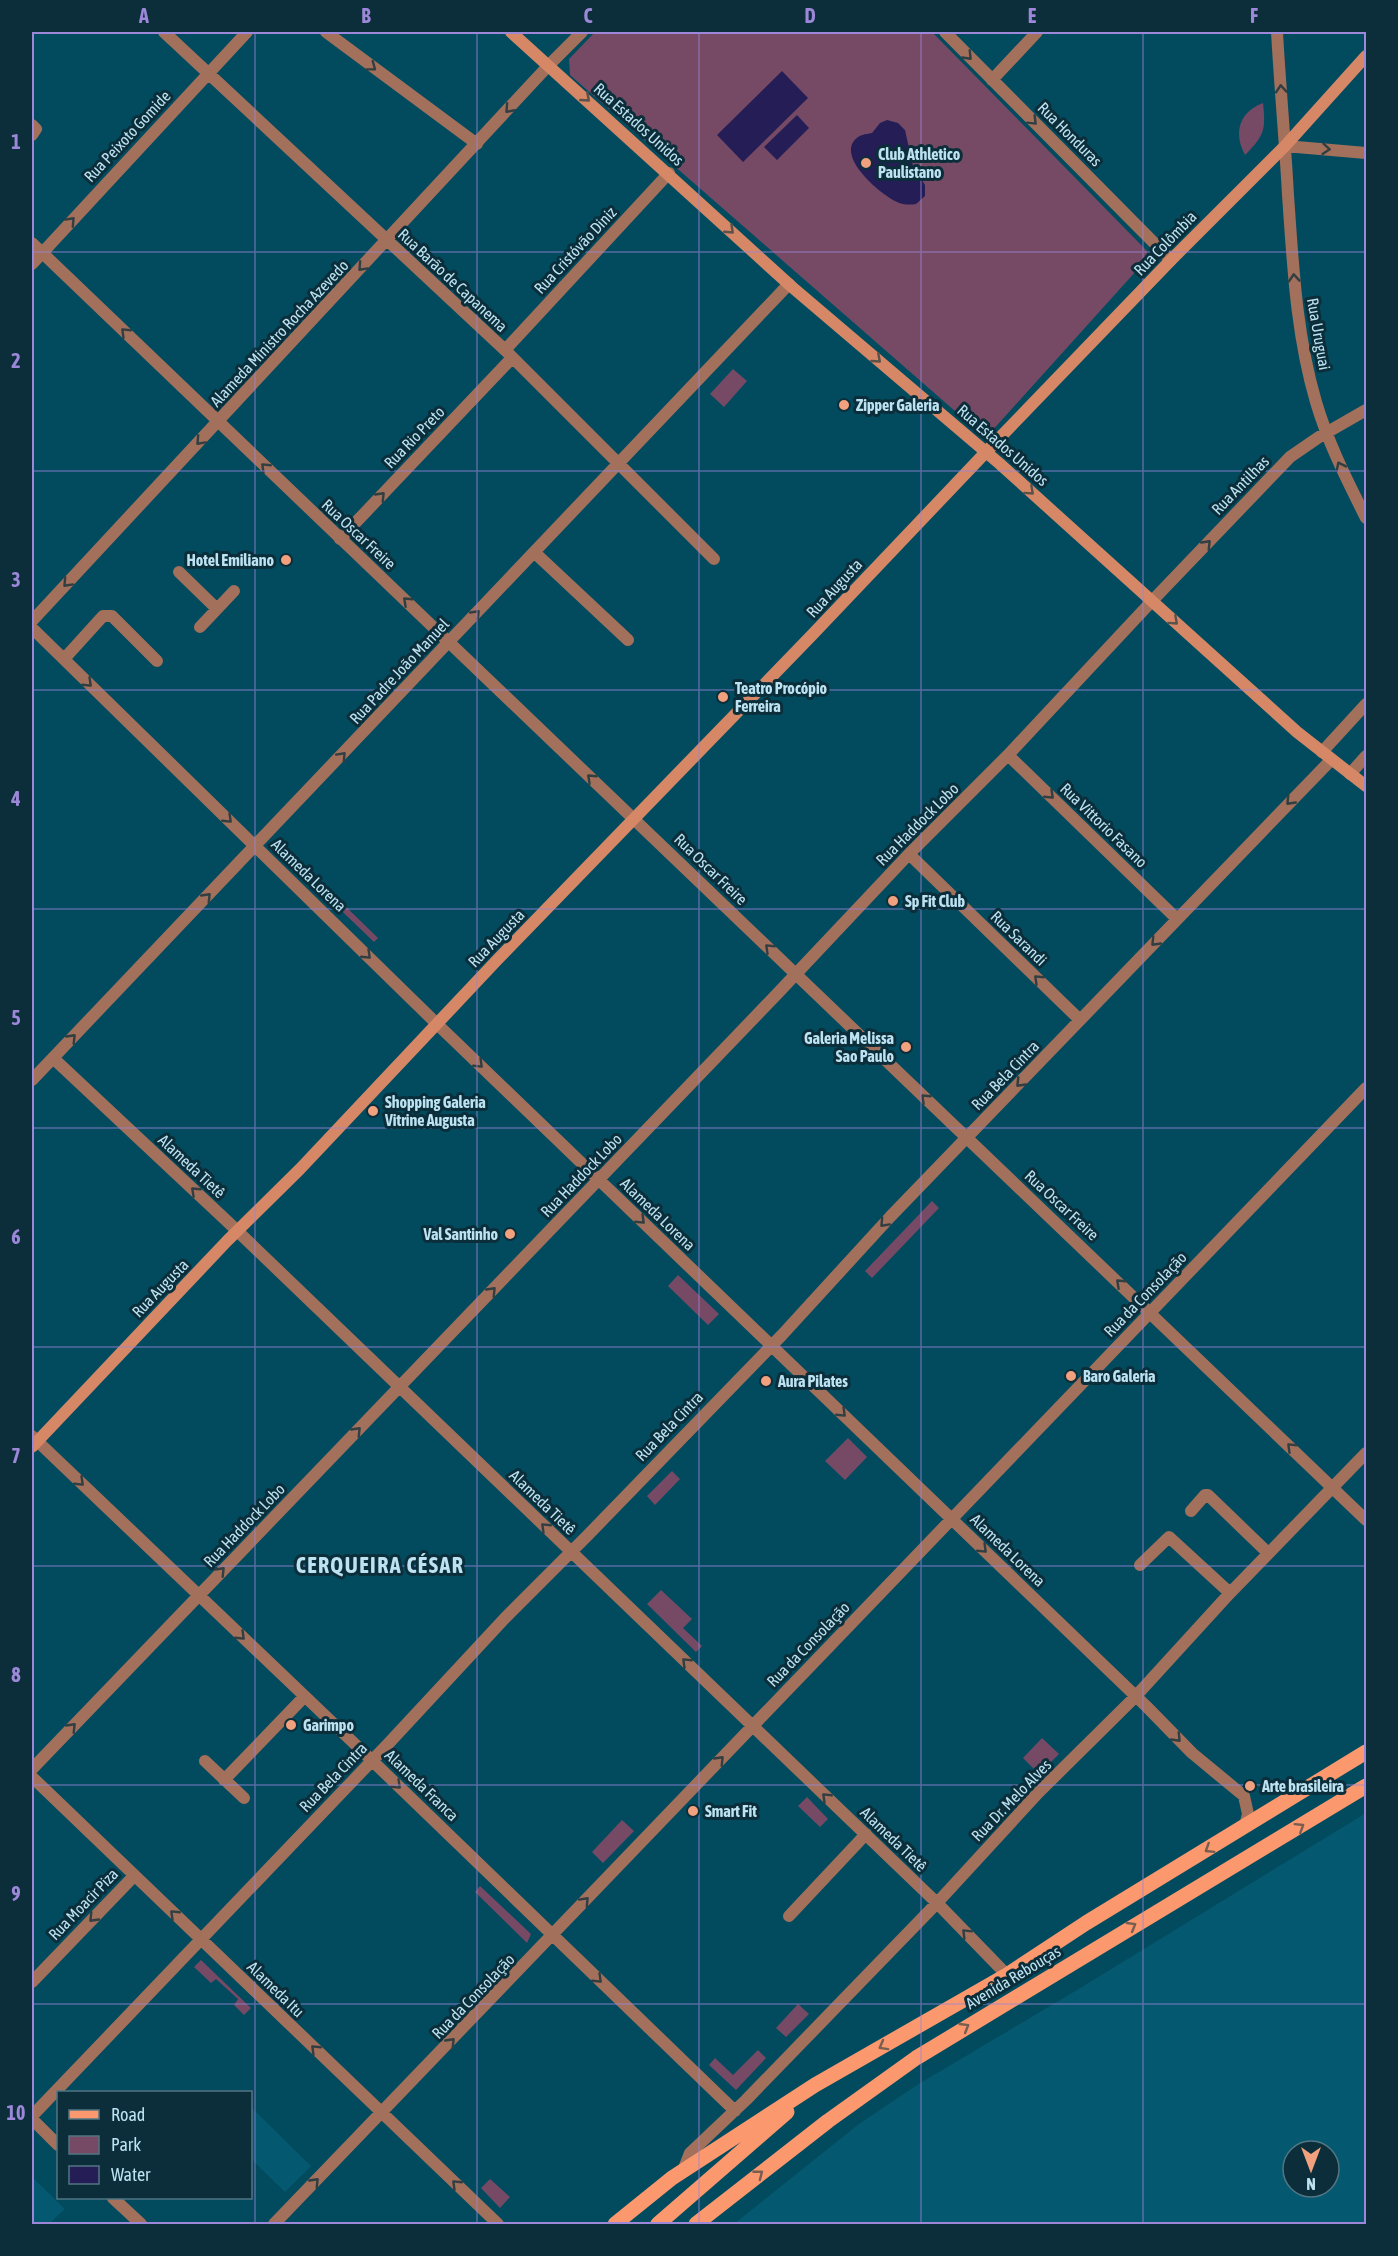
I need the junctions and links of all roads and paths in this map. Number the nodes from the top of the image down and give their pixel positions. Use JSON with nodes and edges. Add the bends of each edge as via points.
{"nodes":[{"id":1,"x":164,"y":32,"type":"edge"},
{"id":2,"x":247,"y":32,"type":"edge"},
{"id":3,"x":326,"y":32,"type":"edge"},
{"id":4,"x":511,"y":32,"type":"edge"},
{"id":5,"x":582,"y":32,"type":"edge"},
{"id":6,"x":945,"y":32,"type":"edge"},
{"id":7,"x":1037,"y":32,"type":"edge"},
{"id":8,"x":1277,"y":32,"type":"edge"},
{"id":9,"x":1366,"y":56,"type":"edge"},
{"id":10,"x":548,"y":66,"type":"junction"},
{"id":11,"x":207,"y":73,"type":"junction"},
{"id":12,"x":992,"y":80,"type":"junction"},
{"id":13,"x":32,"y":124,"type":"edge"},
{"id":14,"x":32,"y":135,"type":"edge"},
{"id":15,"x":477,"y":144,"type":"junction"},
{"id":16,"x":1285,"y":146,"type":"junction"},
{"id":17,"x":1366,"y":153,"type":"edge"},
{"id":18,"x":669,"y":173,"type":"junction"},
{"id":19,"x":387,"y":240,"type":"junction"},
{"id":20,"x":32,"y":243,"type":"edge"},
{"id":21,"x":42,"y":253,"type":"junction"},
{"id":22,"x":1171,"y":260,"type":"junction"},
{"id":23,"x":32,"y":264,"type":"edge"},
{"id":24,"x":789,"y":284,"type":"junction"},
{"id":25,"x":509,"y":354,"type":"junction"},
{"id":26,"x":1366,"y":410,"type":"edge"},
{"id":27,"x":218,"y":422,"type":"junction"},
{"id":28,"x":1326,"y":433,"type":"junction"},
{"id":29,"x":986,"y":452,"type":"junction"},
{"id":30,"x":620,"y":463,"type":"junction"},
{"id":31,"x":1366,"y":518,"type":"edge"},
{"id":32,"x":340,"y":539,"type":"junction"},
{"id":33,"x":534,"y":552,"type":"junction"},
{"id":34,"x":714,"y":559,"type":"dead end"},
{"id":35,"x":179,"y":572,"type":"dead end"},
{"id":36,"x":234,"y":591,"type":"dead end"},
{"id":37,"x":1152,"y":601,"type":"junction"},
{"id":38,"x":217,"y":609,"type":"junction"},
{"id":39,"x":32,"y":621,"type":"edge"},
{"id":40,"x":200,"y":627,"type":"dead end"},
{"id":41,"x":32,"y":628,"type":"edge"},
{"id":42,"x":628,"y":640,"type":"dead end"},
{"id":43,"x":449,"y":642,"type":"junction"},
{"id":44,"x":64,"y":659,"type":"junction"},
{"id":45,"x":157,"y":661,"type":"dead end"},
{"id":46,"x":1366,"y":704,"type":"edge"},
{"id":47,"x":1008,"y":754,"type":"junction"},
{"id":48,"x":1327,"y":756,"type":"junction"},
{"id":49,"x":1366,"y":756,"type":"edge"},
{"id":50,"x":1350,"y":774,"type":"junction"},
{"id":51,"x":1366,"y":786,"type":"edge"},
{"id":52,"x":634,"y":818,"type":"junction"},
{"id":53,"x":256,"y":846,"type":"junction"},
{"id":54,"x":909,"y":854,"type":"junction"},
{"id":55,"x":1177,"y":919,"type":"junction"},
{"id":56,"x":796,"y":974,"type":"junction"},
{"id":57,"x":1080,"y":1020,"type":"junction"},
{"id":58,"x":437,"y":1024,"type":"junction"},
{"id":59,"x":53,"y":1058,"type":"junction"},
{"id":60,"x":32,"y":1080,"type":"edge"},
{"id":61,"x":1366,"y":1088,"type":"edge"},
{"id":62,"x":967,"y":1138,"type":"junction"},
{"id":63,"x":599,"y":1180,"type":"junction"},
{"id":64,"x":237,"y":1231,"type":"junction"},
{"id":65,"x":1151,"y":1312,"type":"junction"},
{"id":66,"x":771,"y":1345,"type":"junction"},
{"id":67,"x":400,"y":1387,"type":"junction"},
{"id":68,"x":33,"y":1441,"type":"edge"},
{"id":69,"x":1366,"y":1453,"type":"edge"},
{"id":70,"x":1333,"y":1488,"type":"junction"},
{"id":71,"x":1191,"y":1511,"type":"dead end"},
{"id":72,"x":952,"y":1519,"type":"junction"},
{"id":73,"x":1366,"y":1520,"type":"edge"},
{"id":74,"x":571,"y":1552,"type":"junction"},
{"id":75,"x":1268,"y":1553,"type":"junction"},
{"id":76,"x":1140,"y":1565,"type":"dead end"},
{"id":77,"x":1230,"y":1593,"type":"junction"},
{"id":78,"x":199,"y":1596,"type":"junction"},
{"id":79,"x":304,"y":1696,"type":"junction"},
{"id":80,"x":1136,"y":1696,"type":"junction"},
{"id":81,"x":753,"y":1726,"type":"junction"},
{"id":82,"x":1366,"y":1752,"type":"edge"},
{"id":83,"x":205,"y":1761,"type":"dead end"},
{"id":84,"x":372,"y":1761,"type":"junction"},
{"id":85,"x":32,"y":1769,"type":"edge"},
{"id":86,"x":32,"y":1777,"type":"edge"},
{"id":87,"x":224,"y":1780,"type":"junction"},
{"id":88,"x":1366,"y":1786,"type":"edge"},
{"id":89,"x":243,"y":1798,"type":"dead end"},
{"id":90,"x":1245,"y":1826,"type":"junction"},
{"id":91,"x":866,"y":1834,"type":"junction"},
{"id":92,"x":134,"y":1875,"type":"junction"},
{"id":93,"x":936,"y":1903,"type":"junction"},
{"id":94,"x":789,"y":1916,"type":"dead end"},
{"id":95,"x":553,"y":1935,"type":"junction"},
{"id":96,"x":201,"y":1940,"type":"junction"},
{"id":97,"x":1007,"y":1975,"type":"junction"},
{"id":98,"x":32,"y":1982,"type":"edge"},
{"id":99,"x":815,"y":2085,"type":"junction"},
{"id":100,"x":58,"y":2091,"type":"edge"},
{"id":101,"x":57,"y":2092,"type":"edge"},
{"id":102,"x":735,"y":2111,"type":"junction"},
{"id":103,"x":382,"y":2113,"type":"junction"},
{"id":104,"x":32,"y":2118,"type":"edge"},
{"id":105,"x":57,"y":2144,"type":"edge"},
{"id":106,"x":682,"y":2171,"type":"junction"},
{"id":107,"x":114,"y":2199,"type":"edge"},
{"id":108,"x":712,"y":2217,"type":"edge"},
{"id":109,"x":141,"y":2224,"type":"edge"},
{"id":110,"x":274,"y":2224,"type":"edge"},
{"id":111,"x":498,"y":2224,"type":"edge"},
{"id":112,"x":615,"y":2224,"type":"edge"},
{"id":113,"x":658,"y":2224,"type":"edge"},
{"id":114,"x":696,"y":2224,"type":"edge"}],
"edges":[{"from":1,"to":11,"type":"street","name":"Rua Barão de Capanema"},
{"from":2,"to":11,"type":"street","name":"Rua Peixoto Gomide"},
{"from":3,"to":15,"type":"street","one_way":true},
{"from":4,"to":10,"type":"main road","name":"Rua Estados Unidos"},
{"from":5,"to":10,"type":"street","name":"Alameda Ministro Rocha Azevedo"},
{"from":6,"to":12,"type":"street","name":"Rua Honduras","one_way":true},
{"from":7,"to":12,"type":"street"},
{"from":16,"to":8,"type":"street","name":"Rua Uruguai","one_way":true},
{"from":9,"to":16,"type":"main road","name":"Rua Colômbia"},
{"from":10,"to":15,"type":"street","name":"Alameda Ministro Rocha Azevedo","one_way":true},
{"from":10,"to":18,"type":"main road","name":"Rua Estados Unidos","one_way":true},
{"from":11,"to":19,"type":"street","name":"Rua Barão de Capanema"},
{"from":21,"to":11,"type":"street","name":"Rua Peixoto Gomide","one_way":true},
{"from":12,"to":22,"type":"street","name":"Rua Honduras","one_way":true},
{"from":13,"to":14,"type":"street","via":[[36,129]]},
{"from":15,"to":19,"type":"street","name":"Alameda Ministro Rocha Azevedo"},
{"from":16,"to":17,"type":"street","one_way":true},
{"from":16,"to":22,"type":"main road","name":"Rua Colômbia"},
{"from":28,"to":16,"type":"street","name":"Rua Uruguai","one_way":true,"via":[[1302,345],[1295,300]]},
{"from":18,"to":24,"type":"main road","name":"Rua Estados Unidos","one_way":true},
{"from":18,"to":25,"type":"street","name":"Rua Cristóvão Diniz"},
{"from":19,"to":25,"type":"street","name":"Rua Barão de Capanema"},
{"from":19,"to":27,"type":"street","name":"Alameda Ministro Rocha Azevedo","one_way":true},
{"from":20,"to":21,"type":"street","name":"Rua Oscar Freire"},
{"from":21,"to":23,"type":"street","name":"Rua Peixoto Gomide"},
{"from":27,"to":21,"type":"street","name":"Rua Oscar Freire","one_way":true},
{"from":22,"to":29,"type":"main road","name":"Rua Colômbia"},
{"from":24,"to":29,"type":"main road","name":"Rua Estados Unidos","one_way":true},
{"from":24,"to":30,"type":"street","name":"Rua Padre João Manuel"},
{"from":25,"to":30,"type":"street","name":"Rua Barão de Capanema"},
{"from":32,"to":25,"type":"street","name":"Rua Rio Preto","one_way":true},
{"from":26,"to":28,"type":"street","name":"Rua Antilhas"},
{"from":32,"to":27,"type":"street","name":"Rua Oscar Freire","one_way":true},
{"from":27,"to":39,"type":"street","name":"Alameda Ministro Rocha Azevedo","one_way":true},
{"from":31,"to":28,"type":"street","name":"Rua Uruguai","one_way":true},
{"from":37,"to":28,"type":"street","name":"Rua Antilhas","one_way":true,"via":[[1290,457]]},
{"from":29,"to":37,"type":"main road","name":"Rua Estados Unidos","one_way":true},
{"from":29,"to":52,"type":"main road","name":"Rua Augusta"},
{"from":30,"to":33,"type":"street","name":"Rua Padre João Manuel"},
{"from":30,"to":34,"type":"street","name":"Rua Barão de Capanema"},
{"from":43,"to":32,"type":"street","name":"Rua Oscar Freire","one_way":true},
{"from":33,"to":42,"type":"street"},
{"from":43,"to":33,"type":"street","name":"Rua Padre João Manuel","one_way":true},
{"from":35,"to":38,"type":"street"},
{"from":36,"to":38,"type":"street"},
{"from":37,"to":47,"type":"street","name":"Rua Haddock Lobo"},
{"from":37,"to":48,"type":"main road","name":"Rua Estados Unidos","one_way":true},
{"from":38,"to":40,"type":"street"},
{"from":41,"to":44,"type":"street","name":"Alameda Lorena"},
{"from":52,"to":43,"type":"street","name":"Rua Oscar Freire","one_way":true},
{"from":53,"to":43,"type":"street","name":"Rua Padre João Manuel","one_way":true},
{"from":44,"to":45,"type":"street","via":[[107,615]]},
{"from":44,"to":53,"type":"street","name":"Alameda Lorena","one_way":true},
{"from":46,"to":48,"type":"street","name":"Rua Bela Cintra"},
{"from":47,"to":54,"type":"street","name":"Rua Haddock Lobo"},
{"from":47,"to":55,"type":"street","name":"Rua Vittorio Fasano","one_way":true},
{"from":48,"to":50,"type":"main road","name":"Rua Estados Unidos"},
{"from":48,"to":55,"type":"street","name":"Rua Bela Cintra","one_way":true},
{"from":49,"to":50,"type":"street"},
{"from":50,"to":51,"type":"main road","name":"Rua Estados Unidos"},
{"from":56,"to":52,"type":"street","name":"Rua Oscar Freire","one_way":true},
{"from":52,"to":58,"type":"main road","name":"Rua Augusta"},
{"from":53,"to":58,"type":"street","name":"Alameda Lorena","one_way":true},
{"from":59,"to":53,"type":"street","name":"Rua Padre João Manuel","one_way":true},
{"from":54,"to":56,"type":"street","name":"Rua Haddock Lobo"},
{"from":57,"to":54,"type":"street","name":"Rua Sarandi","one_way":true},
{"from":55,"to":57,"type":"street","name":"Rua Bela Cintra","one_way":true},
{"from":62,"to":56,"type":"street","name":"Rua Oscar Freire","one_way":true},
{"from":56,"to":63,"type":"street","name":"Rua Haddock Lobo"},
{"from":57,"to":62,"type":"street","name":"Rua Bela Cintra","one_way":true},
{"from":58,"to":63,"type":"street","name":"Alameda Lorena","one_way":true},
{"from":58,"to":64,"type":"main road","name":"Rua Augusta"},
{"from":59,"to":60,"type":"street","name":"Rua Padre João Manuel"},
{"from":64,"to":59,"type":"street","name":"Alameda Tietê","one_way":true},
{"from":61,"to":65,"type":"street","name":"Rua da Consolação"},
{"from":65,"to":62,"type":"street","name":"Rua Oscar Freire","one_way":true},
{"from":62,"to":66,"type":"street","name":"Rua Bela Cintra","one_way":true},
{"from":63,"to":66,"type":"street","name":"Alameda Lorena","one_way":true},
{"from":67,"to":63,"type":"street","name":"Rua Haddock Lobo","one_way":true},
{"from":64,"to":67,"type":"street","name":"Alameda Tietê"},
{"from":64,"to":68,"type":"main road","name":"Rua Augusta"},
{"from":70,"to":65,"type":"street","name":"Rua Oscar Freire","one_way":true},
{"from":65,"to":72,"type":"street","name":"Rua da Consolação"},
{"from":66,"to":72,"type":"street","name":"Alameda Lorena","one_way":true},
{"from":66,"to":74,"type":"street","name":"Rua Bela Cintra"},
{"from":74,"to":67,"type":"street","name":"Alameda Tietê","one_way":true},
{"from":78,"to":67,"type":"street","name":"Rua Haddock Lobo","one_way":true},
{"from":68,"to":78,"type":"street","name":"Alameda Franca","one_way":true},
{"from":69,"to":70,"type":"street","name":"Rua Dr. Melo Alves"},
{"from":70,"to":73,"type":"street","name":"Rua Oscar Freire"},
{"from":70,"to":75,"type":"street","name":"Rua Dr. Melo Alves"},
{"from":71,"to":75,"type":"street","via":[[1208,1495]]},
{"from":72,"to":80,"type":"street","name":"Alameda Lorena","one_way":true},
{"from":72,"to":81,"type":"street","name":"Rua da Consolação"},
{"from":81,"to":74,"type":"street","name":"Alameda Tietê","one_way":true},
{"from":74,"to":84,"type":"street","name":"Rua Bela Cintra"},
{"from":75,"to":77,"type":"street","name":"Rua Dr. Melo Alves"},
{"from":76,"to":77,"type":"street","via":[[1169,1537]]},
{"from":77,"to":80,"type":"street","name":"Rua Dr. Melo Alves"},
{"from":78,"to":79,"type":"street","name":"Alameda Franca","one_way":true},
{"from":85,"to":78,"type":"street","name":"Rua Haddock Lobo","one_way":true},
{"from":79,"to":84,"type":"street","name":"Alameda Franca"},
{"from":79,"to":87,"type":"street"},
{"from":80,"to":90,"type":"street","name":"Alameda Lorena","one_way":true,"via":[[1192,1753],[1244,1797],[1248,1814]]},
{"from":80,"to":93,"type":"street","name":"Rua Dr. Melo Alves","via":[[1038,1793]]},
{"from":91,"to":81,"type":"street","name":"Alameda Tietê","one_way":true},
{"from":95,"to":81,"type":"street","name":"Rua da Consolação","one_way":true},
{"from":82,"to":90,"type":"main road","name":"Avenida Rebouças"},
{"from":83,"to":87,"type":"street"},
{"from":84,"to":95,"type":"street","name":"Alameda Franca","one_way":true},
{"from":84,"to":96,"type":"street","name":"Rua Bela Cintra"},
{"from":86,"to":92,"type":"street","name":"Alameda Itu"},
{"from":87,"to":89,"type":"street"},
{"from":108,"to":88,"type":"main road","name":"Avenida Rebouças","one_way":true,"via":[[828,2121],[934,2045]]},
{"from":90,"to":97,"type":"main road","name":"Avenida Rebouças","one_way":true},
{"from":91,"to":93,"type":"street","name":"Alameda Tietê"},
{"from":91,"to":94,"type":"street"},
{"from":96,"to":92,"type":"street","name":"Alameda Itu","one_way":true},
{"from":92,"to":98,"type":"street","name":"Rua Moacir Piza","one_way":true},
{"from":97,"to":93,"type":"street","name":"Alameda Tietê","one_way":true},
{"from":93,"to":102,"type":"street","name":"Rua Dr. Melo Alves"},
{"from":95,"to":102,"type":"street","name":"Alameda Franca","one_way":true},
{"from":103,"to":95,"type":"street","name":"Rua da Consolação","one_way":true},
{"from":96,"to":100,"type":"street","name":"Rua Bela Cintra"},
{"from":103,"to":96,"type":"street","name":"Alameda Itu","one_way":true},
{"from":97,"to":99,"type":"main road","name":"Avenida Rebouças","one_way":true},
{"from":99,"to":106,"type":"main road","name":"Avenida Rebouças"},
{"from":99,"to":113,"type":"main road","name":"Avenida Rebouças"},
{"from":101,"to":104,"type":"street","name":"Rua Bela Cintra"},
{"from":102,"to":106,"type":"street","name":"Rua Dr. Melo Alves","via":[[690,2153]]},
{"from":110,"to":103,"type":"street","name":"Rua da Consolação","one_way":true},
{"from":111,"to":103,"type":"street","name":"Alameda Itu","one_way":true},
{"from":104,"to":105,"type":"street"},
{"from":106,"to":112,"type":"main road","name":"Avenida Rebouças"},
{"from":107,"to":109,"type":"street"},
{"from":108,"to":114,"type":"main road","name":"Avenida Rebouças"}]}
